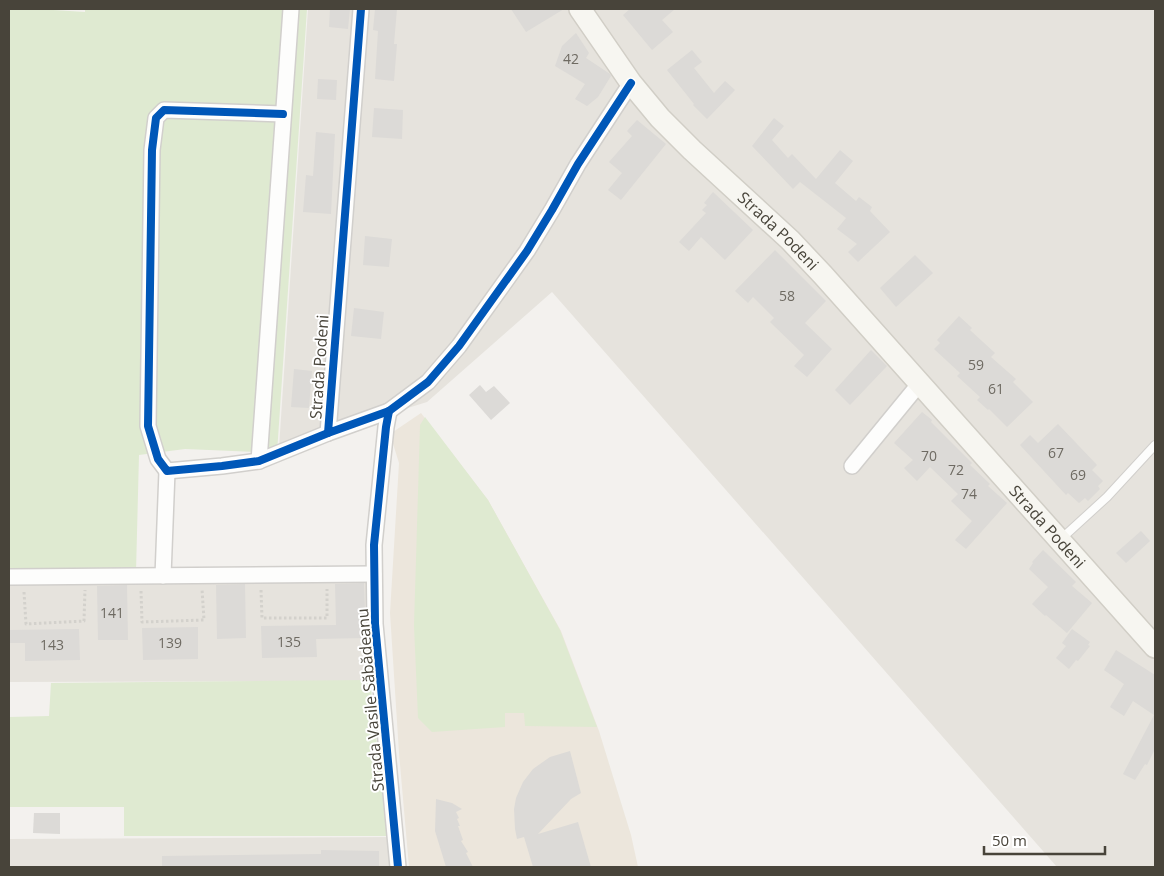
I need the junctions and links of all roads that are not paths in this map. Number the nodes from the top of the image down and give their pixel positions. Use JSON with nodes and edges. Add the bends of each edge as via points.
{"nodes":[{"id":1,"x":291,"y":9,"type":"edge"},
{"id":2,"x":361,"y":9,"type":"edge"},
{"id":3,"x":580,"y":9,"type":"edge"},
{"id":4,"x":631,"y":83,"type":"junction"},
{"id":5,"x":283,"y":114,"type":"junction"},
{"id":6,"x":920,"y":383,"type":"junction"},
{"id":7,"x":389,"y":411,"type":"junction"},
{"id":8,"x":328,"y":433,"type":"junction"},
{"id":9,"x":1155,"y":445,"type":"edge"},
{"id":10,"x":259,"y":461,"type":"junction"},
{"id":11,"x":852,"y":466,"type":"dead end"},
{"id":12,"x":166,"y":471,"type":"junction"},
{"id":13,"x":1060,"y":541,"type":"junction"},
{"id":14,"x":374,"y":574,"type":"junction"},
{"id":15,"x":163,"y":576,"type":"junction"},
{"id":16,"x":9,"y":577,"type":"edge"},
{"id":17,"x":1155,"y":647,"type":"edge"},
{"id":18,"x":398,"y":867,"type":"edge"}],
"edges":[{"from":1,"to":5,"type":"street"},
{"from":2,"to":8,"type":"street","name":"Strada Podeni"},
{"from":3,"to":4,"type":"main road","name":"Strada Podeni"},
{"from":4,"to":6,"type":"main road","name":"Strada Podeni","via":[[692,150],[790,240]]},
{"from":4,"to":7,"type":"street","name":"Strada Podeni","via":[[527,251],[460,346],[428,382]]},
{"from":5,"to":10,"type":"street"},
{"from":5,"to":12,"type":"street","via":[[164,110],[156,118],[152,150],[148,426],[158,459]]},
{"from":6,"to":11,"type":"street"},
{"from":6,"to":13,"type":"main road","name":"Strada Podeni"},
{"from":7,"to":8,"type":"street","name":"Strada Podeni"},
{"from":7,"to":14,"type":"street","name":"Strada Vasile Săbădeanu","via":[[374,545]]},
{"from":8,"to":10,"type":"street"},
{"from":9,"to":13,"type":"lane"},
{"from":10,"to":12,"type":"street"},
{"from":12,"to":15,"type":"street"},
{"from":13,"to":17,"type":"main road","name":"Strada Podeni"},
{"from":14,"to":15,"type":"street"},
{"from":14,"to":18,"type":"street","name":"Strada Vasile Săbădeanu","via":[[375,624]]},
{"from":15,"to":16,"type":"street"}]}
